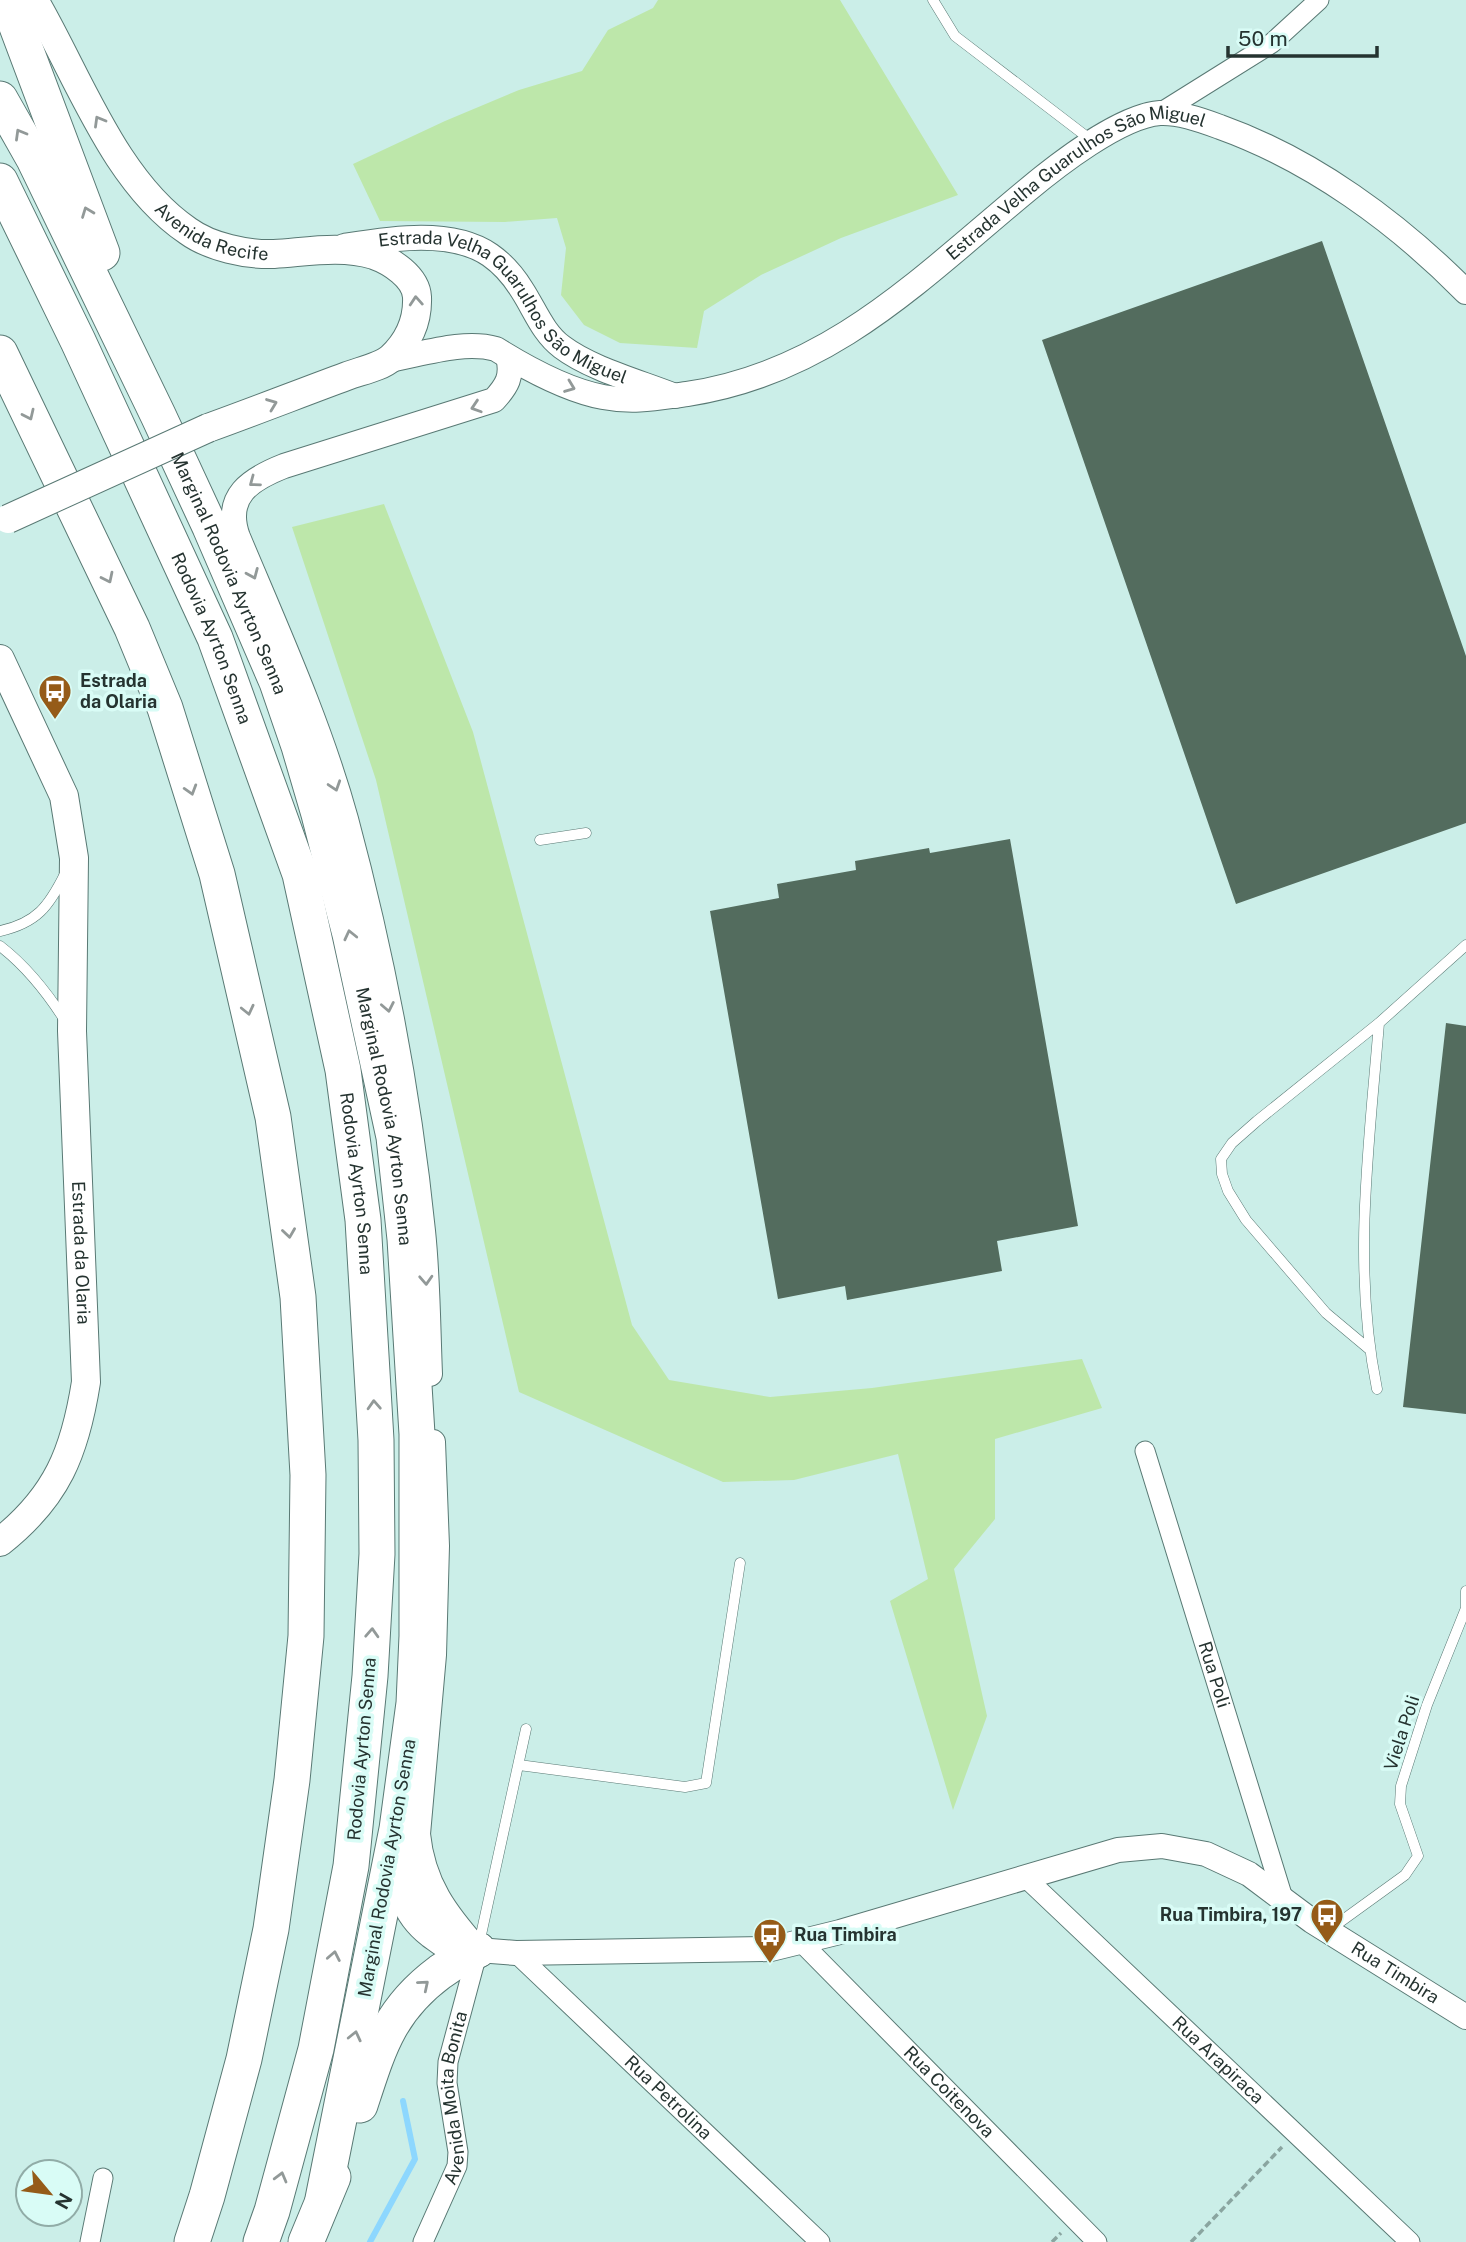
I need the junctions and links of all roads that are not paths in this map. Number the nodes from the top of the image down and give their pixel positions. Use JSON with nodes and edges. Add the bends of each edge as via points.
{"nodes":[{"id":1,"x":7,"y":0,"type":"edge"},
{"id":2,"x":34,"y":0,"type":"edge"},
{"id":3,"x":933,"y":0,"type":"edge"},
{"id":4,"x":1319,"y":0,"type":"edge"},
{"id":5,"x":0,"y":99,"type":"edge"},
{"id":6,"x":1160,"y":113,"type":"junction"},
{"id":7,"x":1094,"y":142,"type":"junction"},
{"id":8,"x":0,"y":181,"type":"edge"},
{"id":9,"x":328,"y":248,"type":"junction"},
{"id":10,"x":1466,"y":292,"type":"edge"},
{"id":11,"x":0,"y":353,"type":"edge"},
{"id":12,"x":509,"y":357,"type":"junction"},
{"id":13,"x":389,"y":360,"type":"junction"},
{"id":14,"x":675,"y":396,"type":"junction"},
{"id":15,"x":158,"y":415,"type":"junction"},
{"id":16,"x":4,"y":521,"type":"edge"},
{"id":17,"x":0,"y":659,"type":"edge"},
{"id":18,"x":586,"y":832,"type":"dead end"},
{"id":19,"x":540,"y":839,"type":"dead end"},
{"id":20,"x":74,"y":858,"type":"junction"},
{"id":21,"x":0,"y":931,"type":"edge"},
{"id":22,"x":1466,"y":945,"type":"edge"},
{"id":23,"x":0,"y":946,"type":"edge"},
{"id":24,"x":1379,"y":1023,"type":"junction"},
{"id":25,"x":72,"y":1031,"type":"junction"},
{"id":26,"x":1369,"y":1349,"type":"junction"},
{"id":27,"x":1377,"y":1389,"type":"dead end"},
{"id":28,"x":1145,"y":1451,"type":"dead end"},
{"id":29,"x":0,"y":1542,"type":"edge"},
{"id":30,"x":740,"y":1563,"type":"dead end"},
{"id":31,"x":1466,"y":1591,"type":"edge"},
{"id":32,"x":526,"y":1729,"type":"dead end"},
{"id":33,"x":519,"y":1765,"type":"junction"},
{"id":34,"x":397,"y":1829,"type":"junction"},
{"id":35,"x":1025,"y":1877,"type":"junction"},
{"id":36,"x":1283,"y":1898,"type":"junction"},
{"id":37,"x":1328,"y":1931,"type":"junction"},
{"id":38,"x":800,"y":1941,"type":"junction"},
{"id":39,"x":478,"y":1951,"type":"junction"},
{"id":40,"x":516,"y":1953,"type":"junction"},
{"id":41,"x":1466,"y":2017,"type":"edge"},
{"id":42,"x":103,"y":2178,"type":"dead end"},
{"id":43,"x":323,"y":2199,"type":"junction"},
{"id":44,"x":90,"y":2242,"type":"edge"},
{"id":45,"x":192,"y":2242,"type":"edge"},
{"id":46,"x":261,"y":2242,"type":"edge"},
{"id":47,"x":306,"y":2242,"type":"edge"},
{"id":48,"x":422,"y":2242,"type":"edge"},
{"id":49,"x":820,"y":2242,"type":"edge"},
{"id":50,"x":1097,"y":2242,"type":"edge"},
{"id":51,"x":1410,"y":2242,"type":"edge"}],
"edges":[{"from":15,"to":1,"type":"highway","one_way":true,"via":[[153,388]]},
{"from":9,"to":2,"type":"main road","name":"Avenida Recife","one_way":true,"via":[[270,254],[220,246],[189,233],[155,206],[130,175]]},
{"from":3,"to":7,"type":"lane","via":[[955,36]]},
{"from":4,"to":6,"type":"street","via":[[1272,43]]},
{"from":15,"to":5,"type":"highway","name":"Marginal Rodovia Ayrton Senna","one_way":true,"via":[[34,159]]},
{"from":6,"to":7,"type":"street","name":"Estrada Velha Guarulhos São Miguel","via":[[1128,121]]},
{"from":6,"to":10,"type":"street","name":"Estrada Velha Guarulhos São Miguel","via":[[1199,119],[1241,134],[1301,164],[1384,219]]},
{"from":7,"to":14,"type":"street","name":"Estrada Velha Guarulhos São Miguel","via":[[1044,176],[856,329],[806,358],[755,379]]},
{"from":46,"to":8,"type":"highway","name":"Rodovia Ayrton Senna","one_way":true,"via":[[318,2036],[351,1866],[377,1554],[376,1440],[363,1220],[343,1070],[300,874],[215,638]]},
{"from":13,"to":9,"type":"main road","name":"Avenida Recife","one_way":true,"via":[[413,328],[417,293],[410,278],[374,255]]},
{"from":9,"to":14,"type":"street","name":"Estrada Velha Guarulhos São Miguel","via":[[424,238],[464,243],[490,254],[523,290],[545,330],[560,346],[584,361]]},
{"from":11,"to":45,"type":"highway","one_way":true,"via":[[132,628],[169,721],[217,874],[273,1117],[298,1297],[308,1502],[306,1636],[292,1780],[271,1929],[250,2033]]},
{"from":12,"to":13,"type":"street","name":"Estrada Velha Guarulhos São Miguel","via":[[483,346]]},
{"from":12,"to":14,"type":"street","name":"Estrada Velha Guarulhos São Miguel","one_way":true,"via":[[568,387],[602,397],[650,401]]},
{"from":12,"to":39,"type":"street","name":"Marginal Rodovia Ayrton Senna","one_way":true,"via":[[509,381],[494,400],[262,475],[240,496],[233,519],[308,705],[346,818],[404,1088],[424,1233],[437,1546],[434,1654],[418,1834],[428,1881],[452,1922]]},
{"from":16,"to":13,"type":"main road","one_way":true,"bridge":true,"via":[[208,428]]},
{"from":34,"to":15,"type":"highway","name":"Marginal Rodovia Ayrton Senna","one_way":true,"via":[[409,1750],[417,1636],[417,1434],[394,1137],[350,934],[299,746],[251,620]]},
{"from":17,"to":20,"type":"main road","name":"Estrada da Olaria","via":[[64,796]]},
{"from":18,"to":19,"type":"lane"},
{"from":20,"to":21,"type":"lane","via":[[40,914]]},
{"from":20,"to":25,"type":"main road","name":"Estrada da Olaria"},
{"from":22,"to":24,"type":"lane"},
{"from":23,"to":25,"type":"lane","via":[[48,993]]},
{"from":24,"to":26,"type":"lane","via":[[1362,1247]]},
{"from":24,"to":26,"type":"lane","via":[[1257,1121],[1221,1159],[1228,1191],[1246,1220],[1326,1313]]},
{"from":25,"to":29,"type":"main road","name":"Estrada da Olaria","via":[[86,1382],[79,1423],[61,1471],[40,1503]]},
{"from":26,"to":27,"type":"lane"},
{"from":28,"to":36,"type":"street","name":"Rua Poli"},
{"from":30,"to":33,"type":"lane","via":[[706,1783],[685,1787]]},
{"from":31,"to":37,"type":"lane","name":"Viela Poli","via":[[1466,1608],[1401,1786],[1400,1804],[1418,1856],[1405,1875]]},
{"from":32,"to":33,"type":"lane"},
{"from":33,"to":39,"type":"lane"},
{"from":34,"to":39,"type":"highway","via":[[409,1903],[449,1942]]},
{"from":43,"to":34,"type":"highway","name":"Marginal Rodovia Ayrton Senna","one_way":true},
{"from":35,"to":36,"type":"street","name":"Rua Timbira","via":[[1118,1850],[1162,1846],[1206,1854],[1249,1874]]},
{"from":35,"to":38,"type":"street","name":"Rua Timbira"},
{"from":35,"to":51,"type":"street","name":"Rua Arapiraca"},
{"from":36,"to":37,"type":"street","name":"Rua Timbira"},
{"from":37,"to":41,"type":"street","name":"Rua Timbira"},
{"from":38,"to":40,"type":"street","name":"Rua Timbira","via":[[771,1949]]},
{"from":38,"to":50,"type":"street","name":"Rua Coitenova"},
{"from":39,"to":40,"type":"street","name":"Rua Timbira"},
{"from":43,"to":39,"type":"highway","one_way":true,"via":[[393,2021],[412,1995],[453,1962]]},
{"from":39,"to":48,"type":"street","name":"Avenida Moita Bonita","via":[[449,2062],[447,2083],[457,2166]]},
{"from":40,"to":49,"type":"street","name":"Rua Petrolina"},
{"from":42,"to":44,"type":"street"},
{"from":43,"to":47,"type":"highway"}]}
